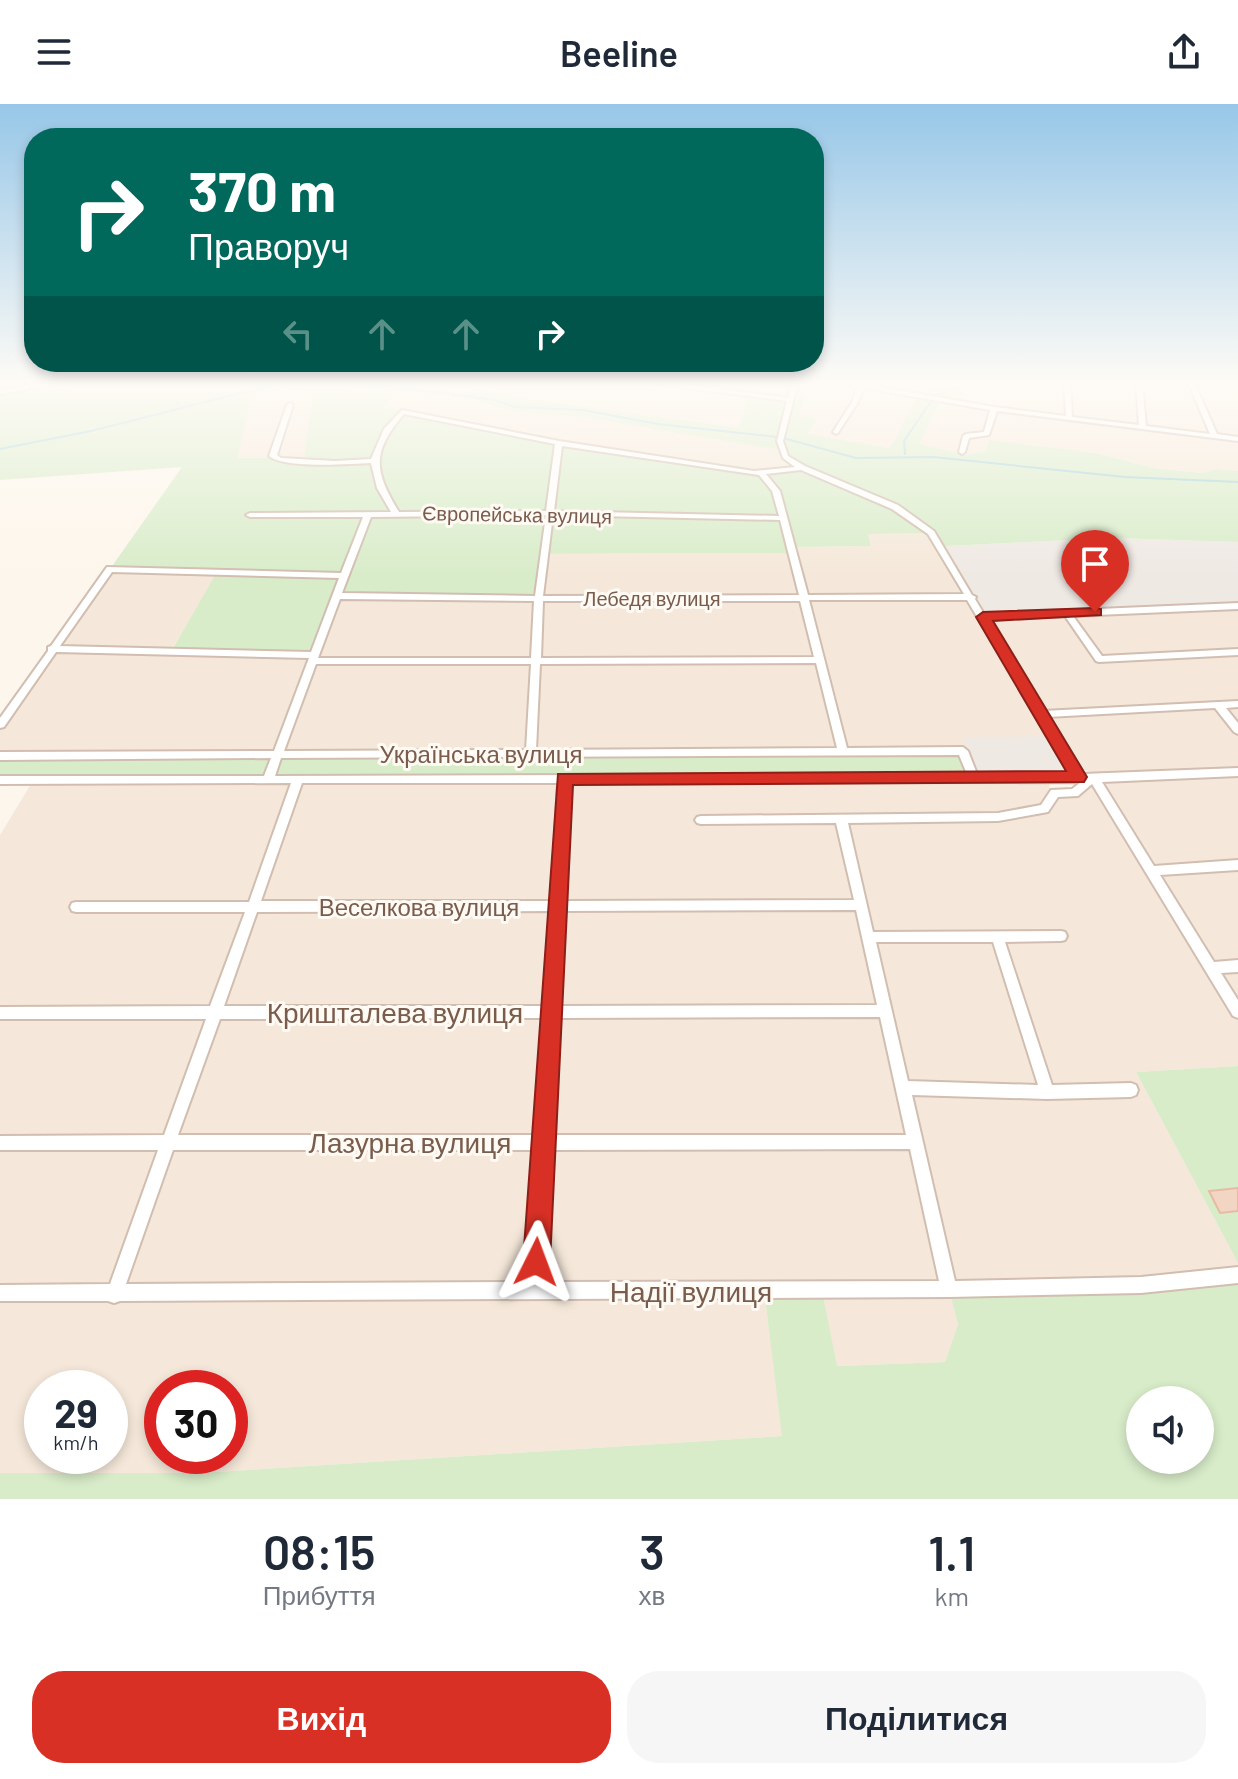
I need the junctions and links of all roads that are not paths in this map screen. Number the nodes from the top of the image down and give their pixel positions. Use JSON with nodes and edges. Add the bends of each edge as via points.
{"nodes":[{"id":1,"x":276,"y":447,"type":"edge"},
{"id":2,"x":380,"y":447,"type":"edge"},
{"id":3,"x":558,"y":447,"type":"edge"},
{"id":4,"x":587,"y":447,"type":"edge"},
{"id":5,"x":783,"y":447,"type":"edge"},
{"id":6,"x":963,"y":447,"type":"edge"},
{"id":7,"x":962,"y":452,"type":"dead end"},
{"id":8,"x":374,"y":461,"type":"junction"},
{"id":9,"x":802,"y":468,"type":"junction"},
{"id":10,"x":761,"y":473,"type":"junction"},
{"id":11,"x":396,"y":513,"type":"junction"},
{"id":12,"x":549,"y":513,"type":"junction"},
{"id":13,"x":250,"y":515,"type":"dead end"},
{"id":14,"x":367,"y":516,"type":"junction"},
{"id":15,"x":784,"y":518,"type":"junction"},
{"id":16,"x":345,"y":576,"type":"junction"},
{"id":17,"x":337,"y":596,"type":"junction"},
{"id":18,"x":539,"y":597,"type":"junction"},
{"id":19,"x":970,"y":597,"type":"junction"},
{"id":20,"x":805,"y":599,"type":"junction"},
{"id":21,"x":1238,"y":606,"type":"edge"},
{"id":22,"x":1067,"y":613,"type":"junction"},
{"id":23,"x":983,"y":617,"type":"junction"},
{"id":24,"x":51,"y":649,"type":"junction"},
{"id":25,"x":1238,"y":652,"type":"edge"},
{"id":26,"x":314,"y":658,"type":"junction"},
{"id":27,"x":536,"y":660,"type":"junction"},
{"id":28,"x":820,"y":660,"type":"junction"},
{"id":29,"x":1238,"y":704,"type":"edge"},
{"id":30,"x":1218,"y":705,"type":"junction"},
{"id":31,"x":1041,"y":714,"type":"junction"},
{"id":32,"x":0,"y":725,"type":"edge"},
{"id":33,"x":1238,"y":730,"type":"edge"},
{"id":34,"x":843,"y":751,"type":"junction"},
{"id":35,"x":531,"y":753,"type":"junction"},
{"id":36,"x":278,"y":754,"type":"junction"},
{"id":37,"x":0,"y":756,"type":"edge"},
{"id":38,"x":1238,"y":772,"type":"edge"},
{"id":39,"x":973,"y":777,"type":"junction"},
{"id":40,"x":1048,"y":777,"type":"junction"},
{"id":41,"x":1078,"y":777,"type":"junction"},
{"id":42,"x":1094,"y":778,"type":"junction"},
{"id":43,"x":564,"y":779,"type":"junction"},
{"id":44,"x":0,"y":780,"type":"edge"},
{"id":45,"x":268,"y":780,"type":"junction"},
{"id":46,"x":298,"y":780,"type":"junction"},
{"id":47,"x":1055,"y":793,"type":"junction"},
{"id":48,"x":841,"y":818,"type":"junction"},
{"id":49,"x":701,"y":820,"type":"dead end"},
{"id":50,"x":1238,"y":865,"type":"edge"},
{"id":51,"x":1151,"y":871,"type":"junction"},
{"id":52,"x":858,"y":905,"type":"dead end"},
{"id":53,"x":557,"y":906,"type":"junction"},
{"id":54,"x":76,"y":907,"type":"dead end"},
{"id":55,"x":253,"y":907,"type":"junction"},
{"id":56,"x":997,"y":936,"type":"junction"},
{"id":57,"x":1061,"y":936,"type":"dead end"},
{"id":58,"x":868,"y":937,"type":"junction"},
{"id":59,"x":1238,"y":966,"type":"edge"},
{"id":60,"x":1211,"y":968,"type":"junction"},
{"id":61,"x":885,"y":1011,"type":"junction"},
{"id":62,"x":215,"y":1012,"type":"junction"},
{"id":63,"x":551,"y":1012,"type":"junction"},
{"id":64,"x":1238,"y":1012,"type":"edge"},
{"id":65,"x":0,"y":1013,"type":"edge"},
{"id":66,"x":903,"y":1088,"type":"junction"},
{"id":67,"x":1131,"y":1090,"type":"dead end"},
{"id":68,"x":1047,"y":1092,"type":"junction"},
{"id":69,"x":543,"y":1142,"type":"junction"},
{"id":70,"x":916,"y":1142,"type":"junction"},
{"id":71,"x":0,"y":1143,"type":"edge"},
{"id":72,"x":168,"y":1143,"type":"junction"},
{"id":73,"x":1238,"y":1275,"type":"edge"},
{"id":74,"x":949,"y":1289,"type":"junction"},
{"id":75,"x":534,"y":1292,"type":"junction"},
{"id":76,"x":0,"y":1293,"type":"edge"},
{"id":77,"x":114,"y":1295,"type":"junction"}],
"edges":[{"from":1,"to":8,"type":"street","via":[[273,456],[279,460]]},
{"from":2,"to":8,"type":"street"},
{"from":3,"to":12,"type":"street"},
{"from":4,"to":10,"type":"street"},
{"from":5,"to":9,"type":"street","via":[[785,457]]},
{"from":6,"to":7,"type":"street"},
{"from":8,"to":11,"type":"street","via":[[381,488]]},
{"from":9,"to":10,"type":"street"},
{"from":9,"to":19,"type":"street","via":[[882,500],[931,533]]},
{"from":10,"to":15,"type":"street","via":[[776,491]]},
{"from":11,"to":12,"type":"street","name":"Європейська вулиця"},
{"from":11,"to":14,"type":"street","name":"Європейська вулиця"},
{"from":12,"to":15,"type":"street","name":"Європейська вулиця"},
{"from":12,"to":18,"type":"street"},
{"from":13,"to":14,"type":"street","name":"Європейська вулиця"},
{"from":14,"to":16,"type":"street"},
{"from":15,"to":20,"type":"street"},
{"from":16,"to":17,"type":"street"},
{"from":16,"to":24,"type":"street","via":[[110,569]]},
{"from":17,"to":18,"type":"street","name":"Лебедя вулиця"},
{"from":17,"to":26,"type":"street"},
{"from":18,"to":20,"type":"street","name":"Лебедя вулиця"},
{"from":18,"to":27,"type":"street"},
{"from":19,"to":20,"type":"street","name":"Лебедя вулиця"},
{"from":19,"to":23,"type":"street"},
{"from":20,"to":28,"type":"street"},
{"from":21,"to":22,"type":"street"},
{"from":22,"to":23,"type":"street"},
{"from":22,"to":25,"type":"street","via":[[1099,659]]},
{"from":23,"to":31,"type":"street"},
{"from":24,"to":26,"type":"street"},
{"from":24,"to":32,"type":"street"},
{"from":26,"to":27,"type":"street"},
{"from":26,"to":36,"type":"street"},
{"from":27,"to":28,"type":"street"},
{"from":27,"to":35,"type":"street"},
{"from":28,"to":34,"type":"street"},
{"from":29,"to":30,"type":"street"},
{"from":30,"to":31,"type":"street"},
{"from":30,"to":33,"type":"street"},
{"from":31,"to":41,"type":"street"},
{"from":34,"to":35,"type":"street","name":"Українська вулиця"},
{"from":34,"to":39,"type":"street","name":"Українська вулиця","via":[[963,751]]},
{"from":35,"to":36,"type":"street","name":"Українська вулиця"},
{"from":36,"to":37,"type":"street","name":"Українська вулиця"},
{"from":36,"to":45,"type":"street"},
{"from":38,"to":42,"type":"street"},
{"from":39,"to":40,"type":"street"},
{"from":39,"to":43,"type":"street"},
{"from":40,"to":41,"type":"street"},
{"from":40,"to":47,"type":"street"},
{"from":41,"to":42,"type":"street"},
{"from":42,"to":47,"type":"street","via":[[1074,793]]},
{"from":42,"to":51,"type":"street"},
{"from":43,"to":46,"type":"street"},
{"from":43,"to":53,"type":"street"},
{"from":44,"to":45,"type":"street"},
{"from":45,"to":46,"type":"street"},
{"from":46,"to":55,"type":"street"},
{"from":47,"to":48,"type":"street","via":[[1044,809],[1020,815]]},
{"from":48,"to":49,"type":"street"},
{"from":48,"to":58,"type":"street"},
{"from":50,"to":51,"type":"street"},
{"from":51,"to":60,"type":"street"},
{"from":52,"to":53,"type":"street","name":"Веселкова вулиця"},
{"from":53,"to":55,"type":"street","name":"Веселкова вулиця"},
{"from":53,"to":63,"type":"street"},
{"from":54,"to":55,"type":"street","name":"Веселкова вулиця"},
{"from":55,"to":62,"type":"street"},
{"from":56,"to":57,"type":"street"},
{"from":56,"to":58,"type":"street"},
{"from":56,"to":68,"type":"street"},
{"from":58,"to":61,"type":"street"},
{"from":59,"to":60,"type":"street"},
{"from":60,"to":64,"type":"street"},
{"from":61,"to":63,"type":"street","name":"Кришталева вулиця"},
{"from":61,"to":66,"type":"street"},
{"from":62,"to":63,"type":"street","name":"Кришталева вулиця"},
{"from":62,"to":65,"type":"street","name":"Кришталева вулиця"},
{"from":62,"to":72,"type":"street"},
{"from":63,"to":69,"type":"street"},
{"from":66,"to":68,"type":"street"},
{"from":66,"to":70,"type":"street"},
{"from":67,"to":68,"type":"street"},
{"from":69,"to":70,"type":"street","name":"Лазурна вулиця"},
{"from":69,"to":72,"type":"street","name":"Лазурна вулиця"},
{"from":69,"to":75,"type":"street"},
{"from":70,"to":74,"type":"street"},
{"from":71,"to":72,"type":"street","name":"Лазурна вулиця"},
{"from":72,"to":77,"type":"street"},
{"from":73,"to":74,"type":"street","name":"Надії вулиця","via":[[1141,1285]]},
{"from":74,"to":75,"type":"street","name":"Надії вулиця"},
{"from":75,"to":77,"type":"street","name":"Надії вулиця"},
{"from":76,"to":77,"type":"street","name":"Надії вулиця"}]}
